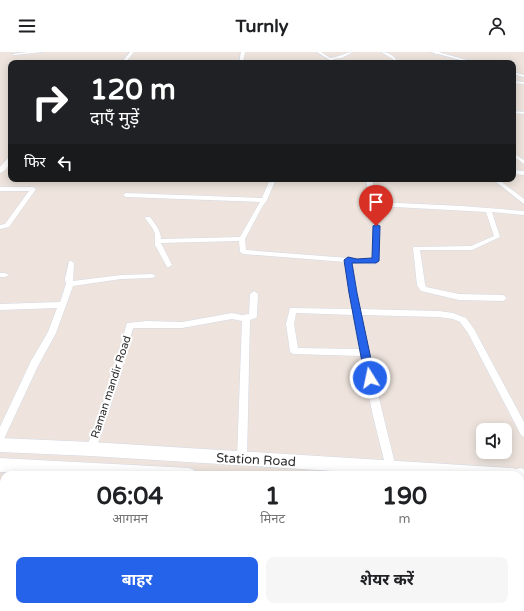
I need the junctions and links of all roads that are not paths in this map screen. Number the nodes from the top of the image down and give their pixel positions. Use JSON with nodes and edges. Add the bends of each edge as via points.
{"nodes":[{"id":1,"x":41,"y":52,"type":"edge"},
{"id":2,"x":319,"y":52,"type":"edge"},
{"id":3,"x":351,"y":52,"type":"edge"},
{"id":4,"x":383,"y":52,"type":"edge"},
{"id":5,"x":427,"y":52,"type":"edge"},
{"id":6,"x":15,"y":53,"type":"edge"},
{"id":7,"x":436,"y":53,"type":"edge"},
{"id":8,"x":11,"y":57,"type":"dead end"},
{"id":9,"x":330,"y":59,"type":"joint"},
{"id":10,"x":395,"y":60,"type":"edge"},
{"id":11,"x":459,"y":60,"type":"edge"},
{"id":12,"x":8,"y":158,"type":"edge"},
{"id":13,"x":0,"y":170,"type":"edge"},
{"id":14,"x":8,"y":171,"type":"edge"},
{"id":15,"x":0,"y":179,"type":"edge"},
{"id":16,"x":272,"y":182,"type":"edge"},
{"id":17,"x":371,"y":182,"type":"edge"},
{"id":18,"x":499,"y":182,"type":"edge"},
{"id":19,"x":0,"y":189,"type":"edge"},
{"id":20,"x":126,"y":195,"type":"dead end"},
{"id":21,"x":264,"y":200,"type":"junction"},
{"id":22,"x":524,"y":202,"type":"edge"},
{"id":23,"x":375,"y":204,"type":"junction"},
{"id":24,"x":488,"y":210,"type":"junction"},
{"id":25,"x":524,"y":213,"type":"edge"},
{"id":26,"x":148,"y":218,"type":"dead end"},
{"id":27,"x":0,"y":226,"type":"edge"},
{"id":28,"x":242,"y":239,"type":"junction"},
{"id":29,"x":158,"y":241,"type":"junction"},
{"id":30,"x":348,"y":260,"type":"junction"},
{"id":31,"x":71,"y":263,"type":"dead end"},
{"id":32,"x":170,"y":265,"type":"dead end"},
{"id":33,"x":152,"y":276,"type":"dead end"},
{"id":34,"x":70,"y":284,"type":"junction"},
{"id":35,"x":254,"y":294,"type":"dead end"},
{"id":36,"x":503,"y":298,"type":"dead end"},
{"id":37,"x":62,"y":305,"type":"junction"},
{"id":38,"x":0,"y":307,"type":"edge"},
{"id":39,"x":356,"y":311,"type":"junction"},
{"id":40,"x":246,"y":317,"type":"junction"},
{"id":41,"x":365,"y":354,"type":"junction"},
{"id":42,"x":524,"y":432,"type":"edge"},
{"id":43,"x":0,"y":438,"type":"edge"},
{"id":44,"x":0,"y":445,"type":"edge"},
{"id":45,"x":91,"y":449,"type":"junction"},
{"id":46,"x":242,"y":460,"type":"junction"},
{"id":47,"x":0,"y":465,"type":"edge"},
{"id":48,"x":391,"y":468,"type":"junction"},
{"id":49,"x":113,"y":471,"type":"edge"},
{"id":50,"x":443,"y":471,"type":"edge"}],
"edges":[{"from":1,"to":6,"type":"street"},
{"from":2,"to":9,"type":"street"},
{"from":3,"to":9,"type":"street"},
{"from":4,"to":10,"type":"street"},
{"from":5,"to":7,"type":"street"},
{"from":6,"to":8,"type":"street"},
{"from":7,"to":11,"type":"street"},
{"from":12,"to":13,"type":"street"},
{"from":14,"to":15,"type":"street"},
{"from":16,"to":21,"type":"street"},
{"from":17,"to":23,"type":"street"},
{"from":18,"to":22,"type":"street"},
{"from":19,"to":27,"type":"street","via":[[33,189],[7,226]]},
{"from":20,"to":21,"type":"street"},
{"from":21,"to":28,"type":"street"},
{"from":23,"to":24,"type":"street"},
{"from":23,"to":30,"type":"street","via":[[376,261]]},
{"from":24,"to":25,"type":"street"},
{"from":24,"to":36,"type":"street","via":[[497,237],[472,248],[416,248],[421,285],[424,289],[459,297]]},
{"from":26,"to":29,"type":"street","via":[[156,229]]},
{"from":28,"to":29,"type":"street"},
{"from":28,"to":30,"type":"street","via":[[243,252]]},
{"from":29,"to":32,"type":"street"},
{"from":30,"to":39,"type":"street"},
{"from":31,"to":34,"type":"street","via":[[68,279]]},
{"from":33,"to":34,"type":"street","via":[[121,277]]},
{"from":34,"to":37,"type":"street"},
{"from":35,"to":40,"type":"street","via":[[253,316]]},
{"from":37,"to":38,"type":"street"},
{"from":37,"to":43,"type":"street","via":[[52,333],[34,364]]},
{"from":39,"to":41,"type":"street"},
{"from":39,"to":41,"type":"street","via":[[293,310],[290,324],[294,351]]},
{"from":39,"to":42,"type":"street","via":[[439,314],[462,319],[468,325]]},
{"from":40,"to":45,"type":"street","name":"Raman mandir Road","via":[[232,316],[182,325],[130,325],[114,383]]},
{"from":40,"to":46,"type":"street"},
{"from":41,"to":48,"type":"street","via":[[374,403]]},
{"from":44,"to":45,"type":"street","name":"Station Road"},
{"from":45,"to":46,"type":"street","name":"Station Road"},
{"from":46,"to":48,"type":"street","name":"Station Road"},
{"from":47,"to":49,"type":"street"},
{"from":48,"to":50,"type":"street","name":"Station Road"}]}
